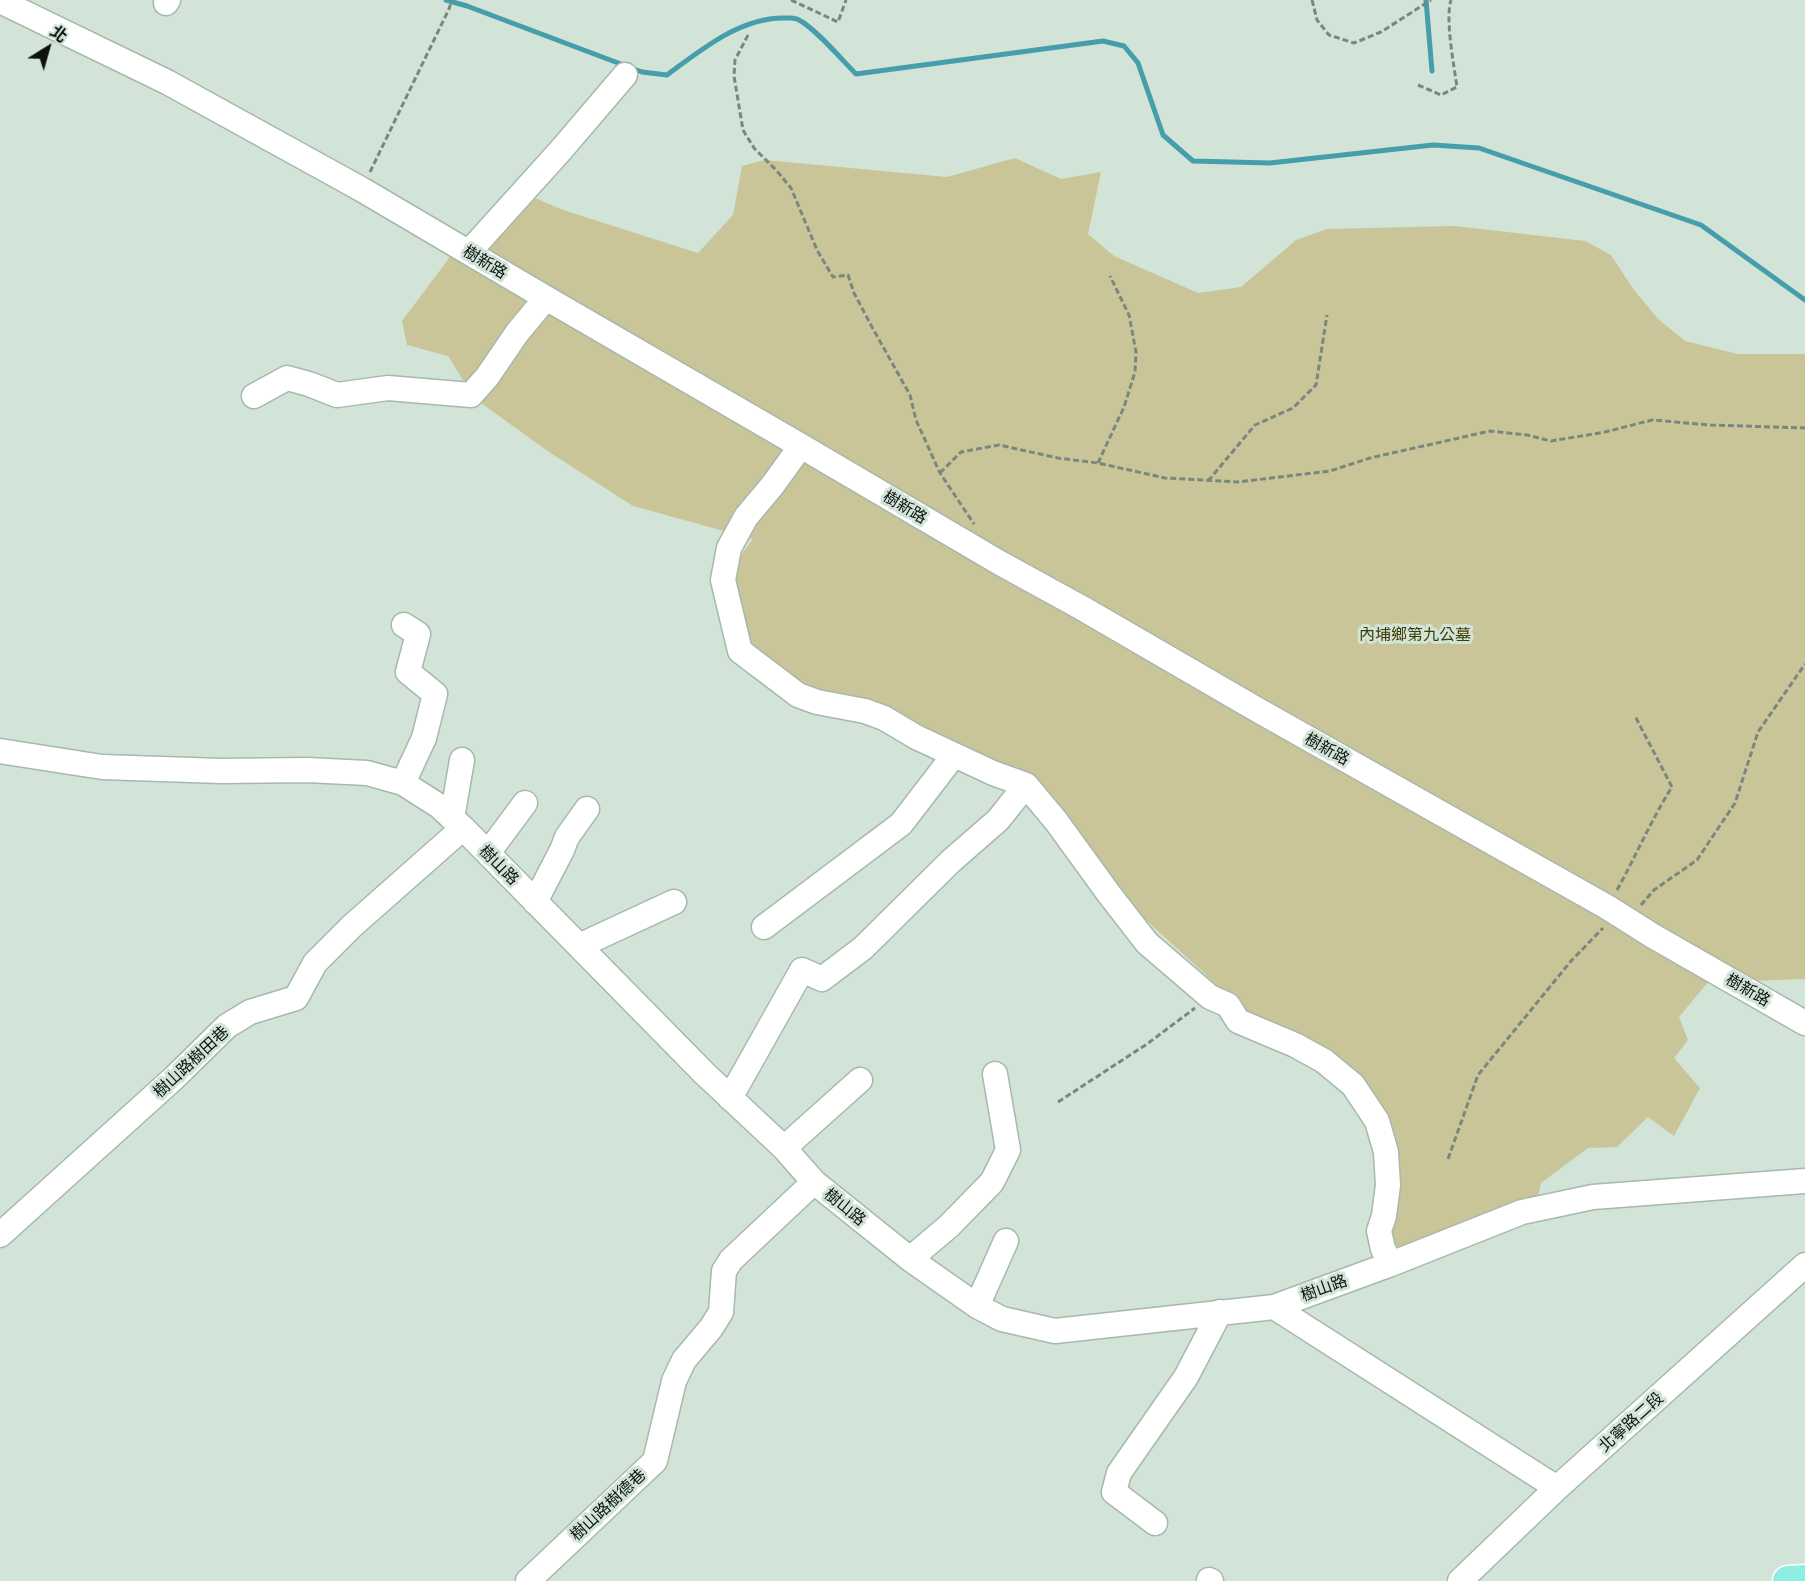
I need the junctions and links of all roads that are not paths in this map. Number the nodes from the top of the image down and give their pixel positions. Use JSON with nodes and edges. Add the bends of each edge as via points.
{"nodes":[{"id":1,"x":0,"y":1,"type":"edge"},
{"id":2,"x":625,"y":75,"type":"dead end"},
{"id":3,"x":469,"y":252,"type":"junction"},
{"id":4,"x":546,"y":298,"type":"junction"},
{"id":5,"x":254,"y":396,"type":"dead end"},
{"id":6,"x":801,"y":446,"type":"junction"},
{"id":7,"x":404,"y":625,"type":"dead end"},
{"id":8,"x":0,"y":751,"type":"edge"},
{"id":9,"x":954,"y":755,"type":"junction"},
{"id":10,"x":462,"y":760,"type":"dead end"},
{"id":11,"x":403,"y":783,"type":"junction"},
{"id":12,"x":1026,"y":785,"type":"junction"},
{"id":13,"x":525,"y":803,"type":"dead end"},
{"id":14,"x":587,"y":809,"type":"dead end"},
{"id":15,"x":458,"y":823,"type":"junction"},
{"id":16,"x":488,"y":853,"type":"junction"},
{"id":17,"x":536,"y":902,"type":"junction"},
{"id":18,"x":674,"y":902,"type":"dead end"},
{"id":19,"x":764,"y":927,"type":"dead end"},
{"id":20,"x":579,"y":946,"type":"junction"},
{"id":21,"x":1805,"y":1023,"type":"edge"},
{"id":22,"x":995,"y":1074,"type":"dead end"},
{"id":23,"x":860,"y":1080,"type":"dead end"},
{"id":24,"x":730,"y":1098,"type":"junction"},
{"id":25,"x":784,"y":1148,"type":"junction"},
{"id":26,"x":1805,"y":1181,"type":"edge"},
{"id":27,"x":814,"y":1182,"type":"junction"},
{"id":28,"x":0,"y":1235,"type":"edge"},
{"id":29,"x":1006,"y":1241,"type":"dead end"},
{"id":30,"x":910,"y":1259,"type":"junction"},
{"id":31,"x":1391,"y":1264,"type":"junction"},
{"id":32,"x":1805,"y":1265,"type":"edge"},
{"id":33,"x":977,"y":1306,"type":"junction"},
{"id":34,"x":1274,"y":1307,"type":"junction"},
{"id":35,"x":1220,"y":1312,"type":"junction"},
{"id":36,"x":1557,"y":1488,"type":"junction"},
{"id":37,"x":1155,"y":1523,"type":"dead end"},
{"id":38,"x":1805,"y":1580,"type":"edge"},
{"id":39,"x":528,"y":1581,"type":"edge"},
{"id":40,"x":1460,"y":1581,"type":"edge"},
{"id":41,"x":1788,"y":1581,"type":"edge"}],
"edges":[{"from":1,"to":3,"type":"street","name":"樹新路","via":[[167,82]]},
{"from":2,"to":3,"type":"street"},
{"from":3,"to":4,"type":"street","name":"樹新路"},
{"from":4,"to":5,"type":"street","via":[[471,395],[388,388],[338,395],[287,378]]},
{"from":4,"to":6,"type":"street","name":"樹新路"},
{"from":6,"to":9,"type":"street","via":[[746,517],[729,548],[723,580],[740,651],[798,695],[866,711]]},
{"from":6,"to":21,"type":"street","name":"樹新路"},
{"from":7,"to":11,"type":"street","via":[[418,634],[408,672],[435,694],[424,738]]},
{"from":8,"to":11,"type":"street","name":"樹山路","via":[[102,767],[367,773]]},
{"from":9,"to":12,"type":"street"},
{"from":9,"to":19,"type":"street","via":[[901,824]]},
{"from":10,"to":15,"type":"street"},
{"from":11,"to":15,"type":"street","name":"樹山路"},
{"from":12,"to":24,"type":"street","via":[[998,820],[863,948],[822,979],[802,970]]},
{"from":12,"to":31,"type":"street","via":[[1147,944],[1210,997],[1228,1005],[1238,1021],[1324,1061],[1353,1085],[1377,1121],[1386,1152],[1388,1185],[1379,1231]]},
{"from":13,"to":16,"type":"street"},
{"from":14,"to":17,"type":"street","via":[[567,837]]},
{"from":15,"to":16,"type":"street","name":"樹山路"},
{"from":15,"to":28,"type":"street","name":"樹山路樹田巷","via":[[315,963],[297,998],[250,1012],[227,1026]]},
{"from":16,"to":17,"type":"street","name":"樹山路"},
{"from":17,"to":20,"type":"street","name":"樹山路"},
{"from":18,"to":20,"type":"street"},
{"from":20,"to":24,"type":"street","name":"樹山路"},
{"from":22,"to":30,"type":"street","via":[[1008,1150],[992,1182]]},
{"from":23,"to":25,"type":"street"},
{"from":24,"to":25,"type":"street","name":"樹山路"},
{"from":25,"to":27,"type":"street","name":"樹山路"},
{"from":26,"to":31,"type":"street","name":"樹山路","via":[[1593,1197],[1522,1212]]},
{"from":27,"to":30,"type":"street","name":"樹山路"},
{"from":27,"to":39,"type":"street","name":"樹山路樹德巷","via":[[753,1238],[724,1271],[721,1312],[684,1360],[674,1381],[654,1461]]},
{"from":29,"to":33,"type":"street"},
{"from":30,"to":33,"type":"street","name":"樹山路"},
{"from":31,"to":34,"type":"street","name":"樹山路"},
{"from":32,"to":36,"type":"street","name":"北寧路二段"},
{"from":33,"to":35,"type":"street","name":"樹山路","via":[[1002,1319],[1054,1331]]},
{"from":34,"to":35,"type":"street","name":"樹山路"},
{"from":34,"to":36,"type":"street"},
{"from":35,"to":37,"type":"street","via":[[1185,1377],[1119,1473],[1114,1492]]},
{"from":36,"to":40,"type":"street","name":"北寧路二段"},
{"from":38,"to":41,"type":"main road"}]}
